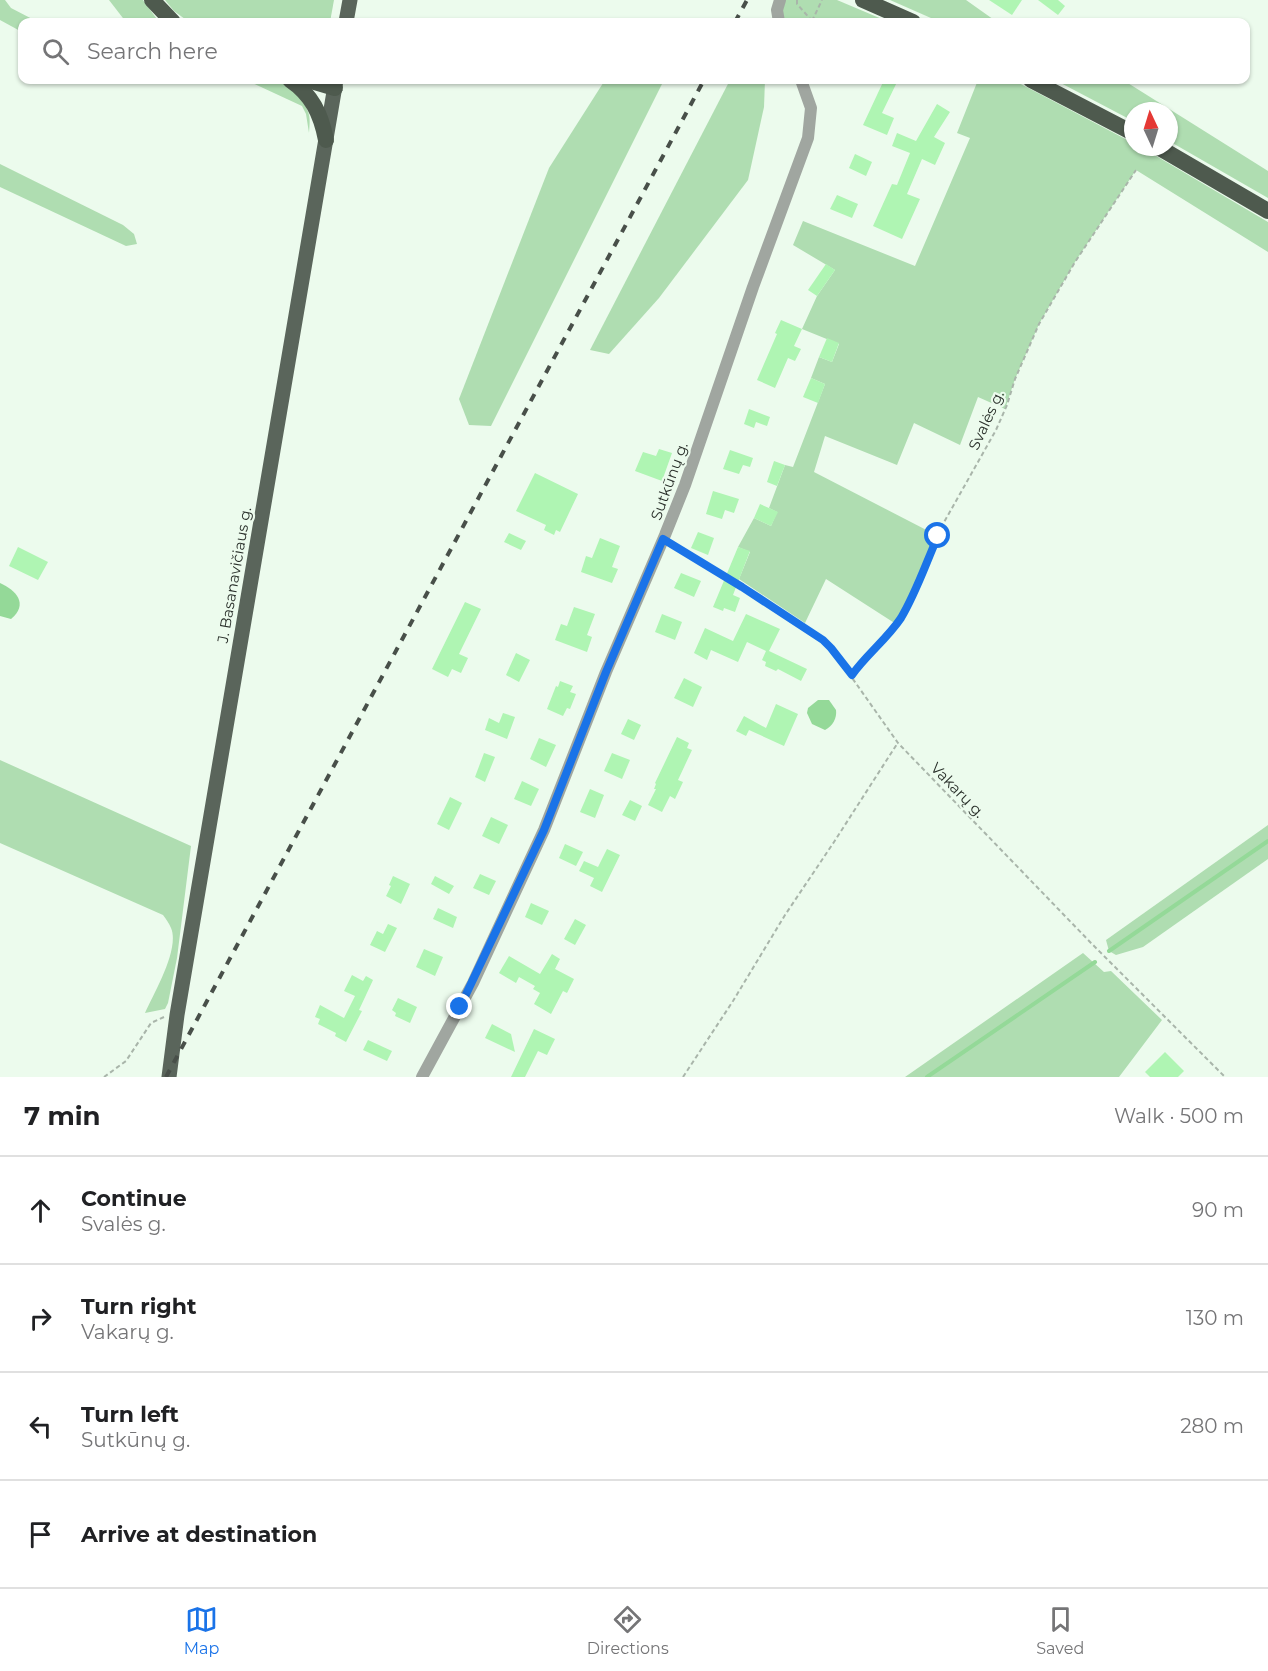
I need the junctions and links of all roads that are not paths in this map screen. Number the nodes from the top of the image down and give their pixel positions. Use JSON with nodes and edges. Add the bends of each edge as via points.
{"nodes":[{"id":1,"x":152,"y":0,"type":"edge"},
{"id":2,"x":350,"y":0,"type":"edge"},
{"id":3,"x":780,"y":0,"type":"edge"},
{"id":4,"x":863,"y":0,"type":"edge"},
{"id":5,"x":169,"y":18,"type":"edge"},
{"id":6,"x":347,"y":18,"type":"edge"},
{"id":7,"x":778,"y":18,"type":"edge"},
{"id":8,"x":904,"y":18,"type":"edge"},
{"id":9,"x":294,"y":84,"type":"edge"},
{"id":10,"x":336,"y":84,"type":"edge"},
{"id":11,"x":802,"y":84,"type":"edge"},
{"id":12,"x":1039,"y":84,"type":"edge"},
{"id":13,"x":1124,"y":128,"type":"edge"},
{"id":14,"x":326,"y":140,"type":"junction"},
{"id":15,"x":1173,"y":156,"type":"edge"},
{"id":16,"x":1268,"y":211,"type":"edge"},
{"id":17,"x":169,"y":1077,"type":"edge"},
{"id":18,"x":422,"y":1077,"type":"edge"}],
"edges":[{"from":1,"to":5,"type":"highway"},
{"from":2,"to":6,"type":"main road"},
{"from":3,"to":7,"type":"street"},
{"from":4,"to":8,"type":"highway"},
{"from":9,"to":14,"type":"highway","via":[[317,108]]},
{"from":10,"to":14,"type":"main road","name":"J. Basanavičiaus g."},
{"from":11,"to":18,"type":"street","name":"Sutkūnų g.","via":[[811,108],[808,138],[663,539],[544,830],[473,983]]},
{"from":12,"to":13,"type":"highway"},
{"from":14,"to":17,"type":"main road","name":"J. Basanavičiaus g."},
{"from":15,"to":16,"type":"highway"}]}
